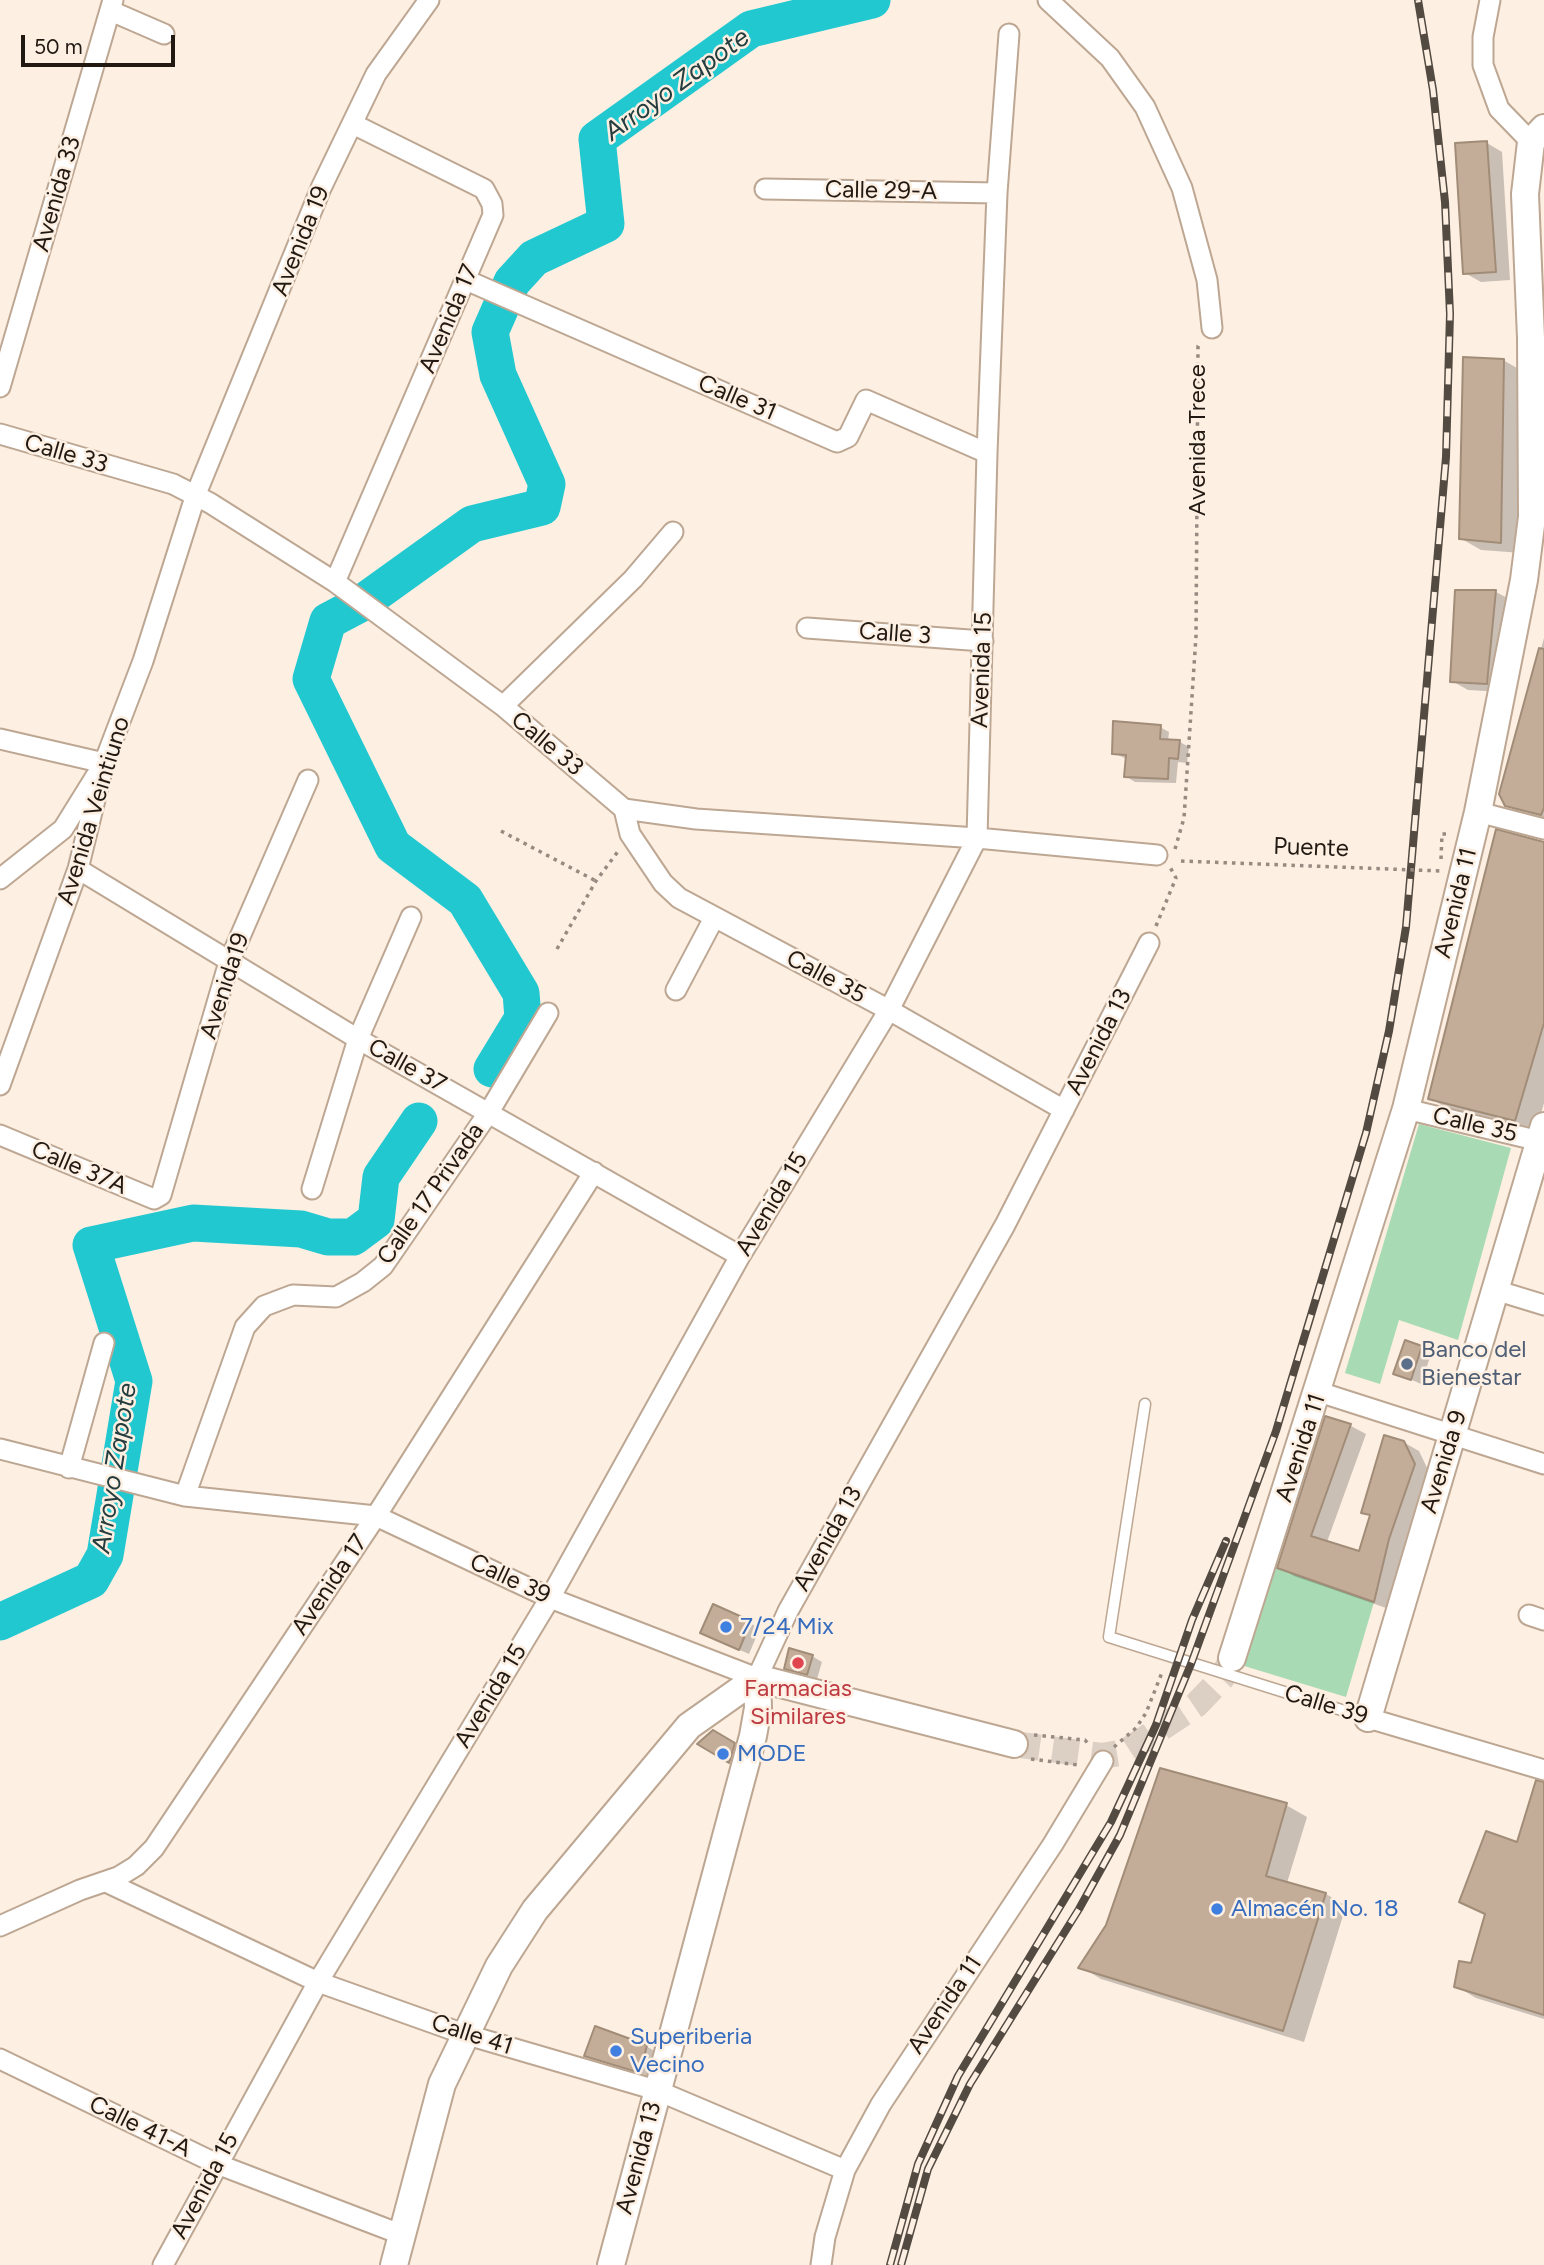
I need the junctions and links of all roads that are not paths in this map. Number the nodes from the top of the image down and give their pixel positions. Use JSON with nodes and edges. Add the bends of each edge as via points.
{"nodes":[{"id":1,"x":429,"y":0,"type":"edge"},
{"id":2,"x":1048,"y":0,"type":"edge"},
{"id":3,"x":1490,"y":0,"type":"edge"},
{"id":4,"x":112,"y":6,"type":"edge"},
{"id":5,"x":164,"y":34,"type":"dead end"},
{"id":6,"x":1009,"y":34,"type":"dead end"},
{"id":7,"x":353,"y":124,"type":"junction"},
{"id":8,"x":1538,"y":135,"type":"edge"},
{"id":9,"x":765,"y":189,"type":"dead end"},
{"id":10,"x":997,"y":193,"type":"junction"},
{"id":11,"x":466,"y":280,"type":"junction"},
{"id":12,"x":1212,"y":328,"type":"road end"},
{"id":13,"x":0,"y":387,"type":"edge"},
{"id":14,"x":0,"y":434,"type":"edge"},
{"id":15,"x":987,"y":453,"type":"junction"},
{"id":16,"x":196,"y":494,"type":"junction"},
{"id":17,"x":1538,"y":517,"type":"edge"},
{"id":18,"x":673,"y":532,"type":"dead end"},
{"id":19,"x":335,"y":582,"type":"junction"},
{"id":20,"x":807,"y":628,"type":"dead end"},
{"id":21,"x":983,"y":641,"type":"junction"},
{"id":22,"x":503,"y":706,"type":"junction"},
{"id":23,"x":0,"y":739,"type":"edge"},
{"id":24,"x":104,"y":763,"type":"junction"},
{"id":25,"x":308,"y":780,"type":"dead end"},
{"id":26,"x":624,"y":809,"type":"junction"},
{"id":27,"x":1478,"y":812,"type":"junction"},
{"id":28,"x":1544,"y":829,"type":"edge"},
{"id":29,"x":977,"y":838,"type":"junction"},
{"id":30,"x":1157,"y":855,"type":"road end"},
{"id":31,"x":78,"y":869,"type":"junction"},
{"id":32,"x":0,"y":879,"type":"edge"},
{"id":33,"x":411,"y":917,"type":"dead end"},
{"id":34,"x":714,"y":918,"type":"junction"},
{"id":35,"x":1149,"y":943,"type":"road end"},
{"id":36,"x":229,"y":962,"type":"junction"},
{"id":37,"x":676,"y":990,"type":"dead end"},
{"id":38,"x":889,"y":1010,"type":"junction"},
{"id":39,"x":548,"y":1013,"type":"dead end"},
{"id":40,"x":358,"y":1039,"type":"junction"},
{"id":41,"x":0,"y":1086,"type":"edge"},
{"id":42,"x":1406,"y":1109,"type":"junction"},
{"id":43,"x":1065,"y":1110,"type":"junction"},
{"id":44,"x":489,"y":1112,"type":"junction"},
{"id":45,"x":0,"y":1135,"type":"edge"},
{"id":46,"x":1543,"y":1136,"type":"edge"},
{"id":47,"x":594,"y":1172,"type":"junction"},
{"id":48,"x":312,"y":1189,"type":"dead end"},
{"id":49,"x":159,"y":1198,"type":"joint"},
{"id":50,"x":740,"y":1256,"type":"junction"},
{"id":51,"x":1495,"y":1290,"type":"junction"},
{"id":52,"x":1544,"y":1305,"type":"edge"},
{"id":53,"x":104,"y":1343,"type":"dead end"},
{"id":54,"x":1318,"y":1392,"type":"junction"},
{"id":55,"x":1145,"y":1404,"type":"dead end"},
{"id":56,"x":1452,"y":1436,"type":"junction"},
{"id":57,"x":0,"y":1449,"type":"edge"},
{"id":58,"x":1544,"y":1464,"type":"edge"},
{"id":59,"x":69,"y":1468,"type":"junction"},
{"id":60,"x":185,"y":1496,"type":"junction"},
{"id":61,"x":376,"y":1516,"type":"junction"},
{"id":62,"x":550,"y":1598,"type":"junction"},
{"id":63,"x":1232,"y":1658,"type":"tunnel mouth"},
{"id":64,"x":757,"y":1678,"type":"junction"},
{"id":65,"x":1368,"y":1718,"type":"junction"},
{"id":66,"x":1014,"y":1744,"type":"tunnel mouth"},
{"id":67,"x":1103,"y":1761,"type":"road end"},
{"id":68,"x":1544,"y":1770,"type":"edge"},
{"id":69,"x":106,"y":1882,"type":"junction"},
{"id":70,"x":0,"y":1926,"type":"edge"},
{"id":71,"x":318,"y":1982,"type":"junction"},
{"id":72,"x":464,"y":2034,"type":"junction"},
{"id":73,"x":0,"y":2059,"type":"edge"},
{"id":74,"x":656,"y":2091,"type":"junction"},
{"id":75,"x":217,"y":2164,"type":"junction"},
{"id":76,"x":845,"y":2170,"type":"junction"},
{"id":77,"x":400,"y":2234,"type":"junction"},
{"id":78,"x":163,"y":2265,"type":"edge"},
{"id":79,"x":394,"y":2265,"type":"edge"},
{"id":80,"x":611,"y":2265,"type":"edge"},
{"id":81,"x":821,"y":2265,"type":"edge"}],
"edges":[{"from":1,"to":7,"type":"street","name":"Avenida 19","via":[[376,74]]},
{"from":2,"to":12,"type":"street","name":"Avenida Trece","via":[[1110,58],[1145,107],[1182,188],[1207,280]]},
{"from":3,"to":8,"type":"street","via":[[1483,65],[1499,109],[1510,123]]},
{"from":4,"to":5,"type":"street"},
{"from":4,"to":13,"type":"street","name":"Avenida 33"},
{"from":6,"to":10,"type":"street","name":"Avenida 15"},
{"from":7,"to":11,"type":"street","name":"Avenida 17","via":[[484,189],[493,215]]},
{"from":7,"to":16,"type":"street","name":"Avenida 19","via":[[321,188]]},
{"from":8,"to":17,"type":"main road","name":"Avenida 11","via":[[1525,194]]},
{"from":9,"to":10,"type":"street","name":"Calle 29-A"},
{"from":10,"to":15,"type":"street","name":"Avenida 15"},
{"from":11,"to":15,"type":"street","name":"Calle 31","via":[[837,442],[848,437],[866,400]]},
{"from":11,"to":19,"type":"street","name":"Avenida 17"},
{"from":14,"to":16,"type":"street","name":"Calle 33"},
{"from":15,"to":21,"type":"street","name":"Avenida 15"},
{"from":16,"to":19,"type":"street","name":"Calle 33"},
{"from":16,"to":24,"type":"street","name":"Avenida Veintiuno","via":[[143,662]]},
{"from":17,"to":27,"type":"main road","name":"Avenida 11"},
{"from":18,"to":22,"type":"street","via":[[633,579]]},
{"from":19,"to":22,"type":"street","name":"Calle 33"},
{"from":20,"to":21,"type":"street","name":"Calle 3"},
{"from":21,"to":29,"type":"street","name":"Avenida 15"},
{"from":22,"to":26,"type":"street","name":"Calle 33"},
{"from":23,"to":24,"type":"street"},
{"from":24,"to":31,"type":"street","name":"Avenida Veintiuno"},
{"from":24,"to":32,"type":"street","via":[[63,829]]},
{"from":25,"to":36,"type":"street","name":"Avenida19"},
{"from":26,"to":29,"type":"street","via":[[695,819]]},
{"from":26,"to":34,"type":"street","name":"Calle 35","via":[[630,834],[663,883]]},
{"from":27,"to":28,"type":"street"},
{"from":27,"to":42,"type":"main road","name":"Avenida 11"},
{"from":29,"to":30,"type":"street"},
{"from":29,"to":38,"type":"street","name":"Avenida 15"},
{"from":31,"to":36,"type":"street","name":"Calle 37"},
{"from":31,"to":41,"type":"street","name":"Avenida Veintiuno"},
{"from":33,"to":40,"type":"street"},
{"from":34,"to":37,"type":"street"},
{"from":34,"to":38,"type":"street","name":"Calle 35"},
{"from":35,"to":43,"type":"street","name":"Avenida 13"},
{"from":36,"to":40,"type":"street","name":"Calle 37"},
{"from":36,"to":49,"type":"street","name":"Avenida19"},
{"from":38,"to":43,"type":"street","name":"Calle 35"},
{"from":38,"to":50,"type":"street","name":"Avenida 15"},
{"from":39,"to":44,"type":"street","name":"Calle 17 Privada"},
{"from":40,"to":44,"type":"street","name":"Calle 37"},
{"from":40,"to":48,"type":"street"},
{"from":42,"to":46,"type":"street","name":"Calle 35"},
{"from":42,"to":54,"type":"main road","name":"Avenida 11"},
{"from":43,"to":64,"type":"street","name":"Avenida 13","via":[[795,1599]]},
{"from":44,"to":47,"type":"street","name":"Calle 37"},
{"from":44,"to":60,"type":"street","name":"Calle 17 Privada","via":[[383,1266],[336,1297],[293,1295],[264,1306],[245,1327]]},
{"from":45,"to":49,"type":"street","name":"Calle 37A"},
{"from":46,"to":51,"type":"main road","name":"Avenida 9"},
{"from":47,"to":50,"type":"street","name":"Calle 37"},
{"from":47,"to":61,"type":"street","name":"Avenida 17"},
{"from":50,"to":62,"type":"street","name":"Avenida 15"},
{"from":51,"to":52,"type":"street"},
{"from":51,"to":56,"type":"main road","name":"Avenida 9"},
{"from":53,"to":59,"type":"street"},
{"from":54,"to":56,"type":"street"},
{"from":54,"to":63,"type":"main road","name":"Avenida 11"},
{"from":55,"to":65,"type":"lane","name":"Calle 39","via":[[1109,1637]]},
{"from":56,"to":58,"type":"street"},
{"from":56,"to":65,"type":"main road","name":"Avenida 9"},
{"from":57,"to":59,"type":"street","name":"Calle 39"},
{"from":59,"to":60,"type":"street","name":"Calle 39"},
{"from":60,"to":61,"type":"street","name":"Calle 39"},
{"from":61,"to":62,"type":"street","name":"Calle 39"},
{"from":61,"to":69,"type":"street","name":"Avenida 17","via":[[154,1848],[136,1867]]},
{"from":62,"to":64,"type":"street","name":"Calle 39"},
{"from":62,"to":71,"type":"street","name":"Avenida 15"},
{"from":64,"to":66,"type":"main road","name":"Calle 39"},
{"from":64,"to":72,"type":"main road","via":[[689,1726],[535,1910]]},
{"from":64,"to":74,"type":"main road","name":"Avenida 13","via":[[753,1736]]},
{"from":65,"to":68,"type":"street","name":"Calle 39"},
{"from":67,"to":76,"type":"street","name":"Avenida 11","via":[[881,2104]]},
{"from":69,"to":70,"type":"street","name":"Avenida 17"},
{"from":69,"to":71,"type":"street","name":"Calle 41"},
{"from":71,"to":72,"type":"street","name":"Calle 41"},
{"from":71,"to":75,"type":"street","name":"Avenida 15"},
{"from":72,"to":74,"type":"street","name":"Calle 41"},
{"from":72,"to":77,"type":"main road","via":[[442,2084]]},
{"from":73,"to":75,"type":"street","name":"Calle 41-A"},
{"from":74,"to":76,"type":"street","name":"Calle 41"},
{"from":74,"to":80,"type":"main road","name":"Avenida 13"},
{"from":75,"to":77,"type":"street","name":"Calle 41-A"},
{"from":75,"to":78,"type":"street","name":"Avenida 15"},
{"from":76,"to":81,"type":"street","name":"Avenida 11"},
{"from":77,"to":79,"type":"main road"}]}
